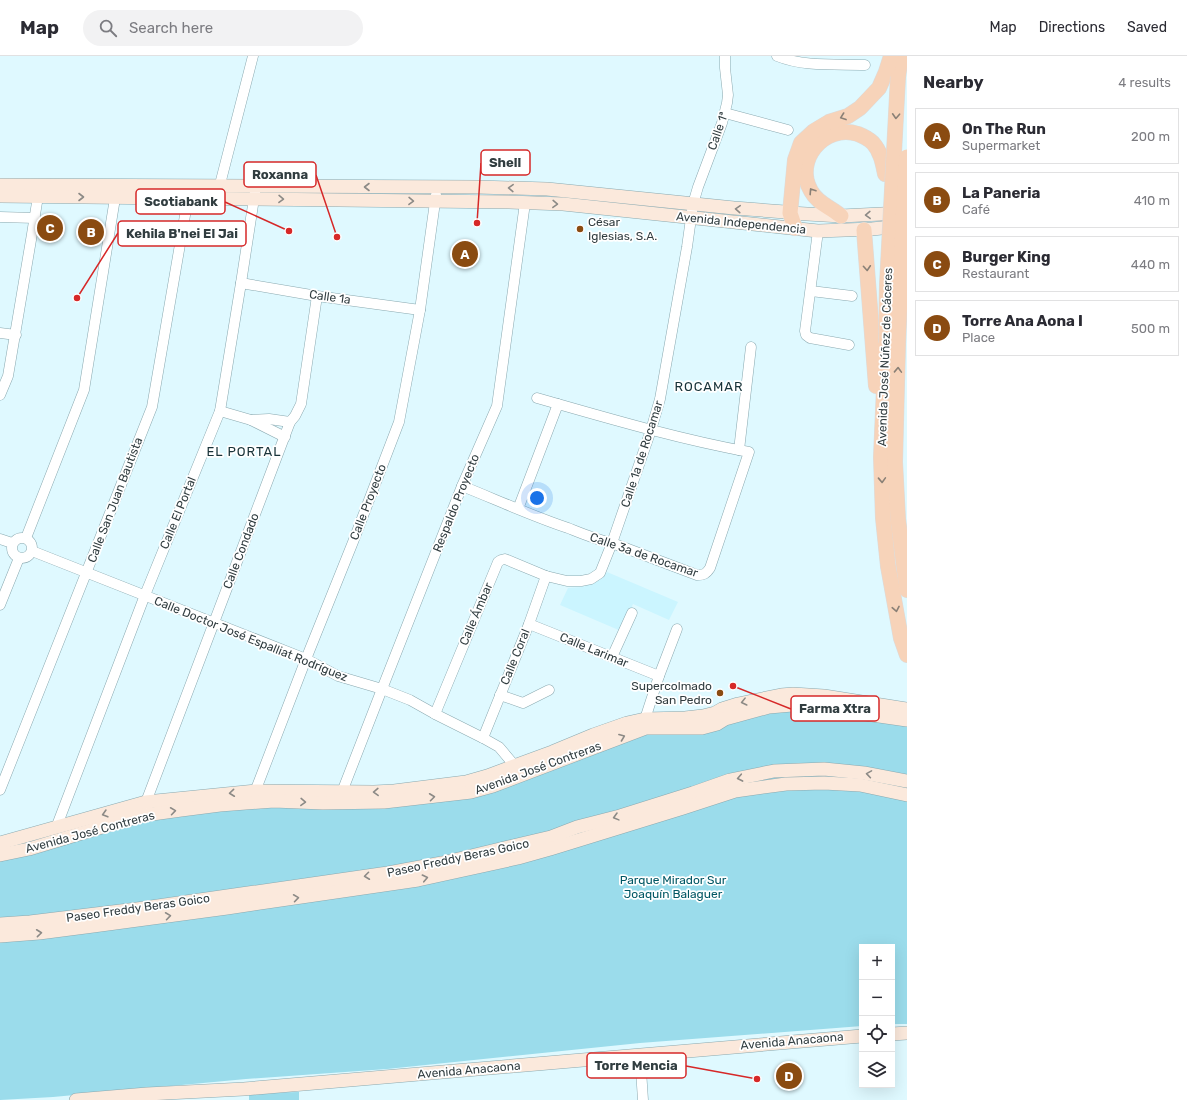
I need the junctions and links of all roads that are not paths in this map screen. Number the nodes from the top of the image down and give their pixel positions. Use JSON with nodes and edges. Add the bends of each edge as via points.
{"nodes":[{"id":1,"x":253,"y":56,"type":"edge"},
{"id":2,"x":725,"y":56,"type":"edge"},
{"id":3,"x":777,"y":56,"type":"edge"},
{"id":4,"x":891,"y":56,"type":"edge"},
{"id":5,"x":901,"y":56,"type":"edge"},
{"id":6,"x":865,"y":65,"type":"dead end"},
{"id":7,"x":725,"y":113,"type":"junction"},
{"id":8,"x":788,"y":130,"type":"dead end"},
{"id":9,"x":907,"y":157,"type":"edge"},
{"id":10,"x":0,"y":184,"type":"edge"},
{"id":11,"x":437,"y":187,"type":"junction"},
{"id":12,"x":56,"y":191,"type":"junction"},
{"id":13,"x":116,"y":192,"type":"junction"},
{"id":14,"x":218,"y":192,"type":"junction"},
{"id":15,"x":255,"y":193,"type":"junction"},
{"id":16,"x":0,"y":196,"type":"edge"},
{"id":17,"x":38,"y":196,"type":"junction"},
{"id":18,"x":188,"y":198,"type":"junction"},
{"id":19,"x":435,"y":201,"type":"junction"},
{"id":20,"x":592,"y":201,"type":"junction"},
{"id":21,"x":526,"y":203,"type":"junction"},
{"id":22,"x":693,"y":204,"type":"junction"},
{"id":23,"x":907,"y":213,"type":"edge"},
{"id":24,"x":790,"y":214,"type":"junction"},
{"id":25,"x":841,"y":216,"type":"junction"},
{"id":26,"x":0,"y":217,"type":"edge"},
{"id":27,"x":35,"y":218,"type":"junction"},
{"id":28,"x":690,"y":218,"type":"junction"},
{"id":29,"x":907,"y":226,"type":"edge"},
{"id":30,"x":795,"y":228,"type":"junction"},
{"id":31,"x":864,"y":230,"type":"junction"},
{"id":32,"x":818,"y":231,"type":"junction"},
{"id":33,"x":242,"y":283,"type":"junction"},
{"id":34,"x":887,"y":285,"type":"junction"},
{"id":35,"x":810,"y":291,"type":"junction"},
{"id":36,"x":317,"y":296,"type":"junction"},
{"id":37,"x":852,"y":296,"type":"dead end"},
{"id":38,"x":420,"y":310,"type":"junction"},
{"id":39,"x":0,"y":333,"type":"edge"},
{"id":40,"x":16,"y":335,"type":"junction"},
{"id":41,"x":892,"y":344,"type":"junction"},
{"id":42,"x":849,"y":345,"type":"dead end"},
{"id":43,"x":751,"y":347,"type":"dead end"},
{"id":44,"x":907,"y":382,"type":"edge"},
{"id":45,"x":0,"y":396,"type":"edge"},
{"id":46,"x":537,"y":398,"type":"dead end"},
{"id":47,"x":558,"y":404,"type":"junction"},
{"id":48,"x":220,"y":411,"type":"junction"},
{"id":49,"x":251,"y":420,"type":"junction"},
{"id":50,"x":290,"y":422,"type":"junction"},
{"id":51,"x":652,"y":430,"type":"junction"},
{"id":52,"x":285,"y":437,"type":"junction"},
{"id":53,"x":744,"y":451,"type":"junction"},
{"id":54,"x":881,"y":457,"type":"junction"},
{"id":55,"x":895,"y":462,"type":"junction"},
{"id":56,"x":462,"y":486,"type":"junction"},
{"id":57,"x":518,"y":509,"type":"junction"},
{"id":58,"x":26,"y":538,"type":"junction"},
{"id":59,"x":0,"y":539,"type":"edge"},
{"id":60,"x":612,"y":543,"type":"junction"},
{"id":61,"x":12,"y":544,"type":"junction"},
{"id":62,"x":32,"y":550,"type":"junction"},
{"id":63,"x":19,"y":558,"type":"junction"},
{"id":64,"x":87,"y":572,"type":"junction"},
{"id":65,"x":546,"y":576,"type":"junction"},
{"id":66,"x":907,"y":590,"type":"edge"},
{"id":67,"x":145,"y":595,"type":"junction"},
{"id":68,"x":0,"y":605,"type":"edge"},
{"id":69,"x":632,"y":613,"type":"dead end"},
{"id":70,"x":214,"y":623,"type":"junction"},
{"id":71,"x":529,"y":624,"type":"junction"},
{"id":72,"x":677,"y":629,"type":"dead end"},
{"id":73,"x":907,"y":655,"type":"edge"},
{"id":74,"x":612,"y":657,"type":"junction"},
{"id":75,"x":306,"y":659,"type":"junction"},
{"id":76,"x":659,"y":676,"type":"junction"},
{"id":77,"x":382,"y":689,"type":"junction"},
{"id":78,"x":549,"y":690,"type":"dead end"},
{"id":79,"x":500,"y":695,"type":"junction"},
{"id":80,"x":907,"y":709,"type":"edge"},
{"id":81,"x":435,"y":714,"type":"junction"},
{"id":82,"x":645,"y":718,"type":"junction"},
{"id":83,"x":907,"y":720,"type":"edge"},
{"id":84,"x":483,"y":738,"type":"junction"},
{"id":85,"x":516,"y":771,"type":"junction"},
{"id":86,"x":907,"y":781,"type":"edge"},
{"id":87,"x":0,"y":790,"type":"edge"},
{"id":88,"x":256,"y":790,"type":"junction"},
{"id":89,"x":342,"y":792,"type":"junction"},
{"id":90,"x":907,"y":795,"type":"edge"},
{"id":91,"x":251,"y":803,"type":"junction"},
{"id":92,"x":145,"y":809,"type":"junction"},
{"id":93,"x":56,"y":828,"type":"junction"},
{"id":94,"x":0,"y":844,"type":"edge"},
{"id":95,"x":0,"y":855,"type":"edge"},
{"id":96,"x":254,"y":898,"type":"junction"},
{"id":97,"x":0,"y":924,"type":"edge"},
{"id":98,"x":0,"y":936,"type":"edge"},
{"id":99,"x":907,"y":1033,"type":"edge"},
{"id":100,"x":895,"y":1034,"type":"edge"},
{"id":101,"x":859,"y":1036,"type":"edge"},
{"id":102,"x":640,"y":1055,"type":"junction"},
{"id":103,"x":244,"y":1094,"type":"edge"},
{"id":104,"x":76,"y":1100,"type":"edge"},
{"id":105,"x":643,"y":1100,"type":"edge"}],
"edges":[{"from":1,"to":14,"type":"street"},
{"from":2,"to":7,"type":"street","name":"Calle 1ª","via":[[728,95]]},
{"from":3,"to":6,"type":"street","via":[[805,64]]},
{"from":4,"to":24,"type":"main road","one_way":true,"via":[[878,88],[860,108],[848,116],[829,122],[801,143],[795,160]]},
{"from":5,"to":34,"type":"main road","name":"Avenida José Núñez de Cáceres","one_way":true,"bridge":true},
{"from":7,"to":8,"type":"street"},
{"from":7,"to":22,"type":"street","name":"Calle 1ª"},
{"from":9,"to":41,"type":"main road","name":"Avenida José Núñez de Cáceres","bridge":true},
{"from":10,"to":12,"type":"main road","name":"Avenida Independencia"},
{"from":11,"to":15,"type":"main road","name":"Avenida Independencia","one_way":true},
{"from":11,"to":19,"type":"street","name":"Calle Proyecto"},
{"from":20,"to":11,"type":"main road","name":"Avenida Independencia","one_way":true,"via":[[547,189]]},
{"from":12,"to":13,"type":"main road","name":"Avenida Independencia"},
{"from":12,"to":17,"type":"main road","name":"Avenida Independencia"},
{"from":13,"to":14,"type":"main road","name":"Avenida Independencia"},
{"from":13,"to":18,"type":"main road","name":"Avenida Independencia"},
{"from":13,"to":58,"type":"street","via":[[84,390]]},
{"from":14,"to":15,"type":"main road","name":"Avenida Independencia"},
{"from":14,"to":18,"type":"main road","name":"Avenida Independencia"},
{"from":15,"to":19,"type":"main road","name":"Avenida Independencia","one_way":true},
{"from":15,"to":33,"type":"street","name":"Calle El Portal"},
{"from":16,"to":17,"type":"main road","name":"Avenida Independencia"},
{"from":17,"to":27,"type":"street"},
{"from":18,"to":64,"type":"street","name":"Calle San Juan Bautista","via":[[152,407]]},
{"from":19,"to":21,"type":"main road","name":"Avenida Independencia"},
{"from":19,"to":38,"type":"street","name":"Calle Proyecto"},
{"from":21,"to":20,"type":"main road","name":"Avenida Independencia","one_way":true,"via":[[562,204]]},
{"from":20,"to":22,"type":"main road","name":"Avenida Independencia"},
{"from":20,"to":28,"type":"main road","name":"Avenida Independencia"},
{"from":21,"to":56,"type":"street","name":"Respaldo Proyecto","via":[[497,406]]},
{"from":24,"to":22,"type":"main road","name":"Avenida Independencia","one_way":true},
{"from":22,"to":28,"type":"street","name":"Calle 1a de Rocamar"},
{"from":23,"to":25,"type":"main road","name":"Avenida Independencia","one_way":true},
{"from":24,"to":25,"type":"main road","name":"Avenida Independencia"},
{"from":24,"to":30,"type":"main road"},
{"from":25,"to":34,"type":"main road","one_way":true,"bridge":true,"via":[[819,201],[806,181],[807,161],[816,145],[834,133],[844,131],[853,132],[873,142],[882,161],[885,174]]},
{"from":26,"to":27,"type":"street"},
{"from":27,"to":40,"type":"street"},
{"from":28,"to":30,"type":"main road","name":"Avenida Independencia"},
{"from":28,"to":51,"type":"street","name":"Calle 1a de Rocamar","via":[[687,247]]},
{"from":29,"to":31,"type":"main road","name":"Avenida Independencia"},
{"from":30,"to":32,"type":"main road","name":"Avenida Independencia"},
{"from":31,"to":32,"type":"main road","name":"Avenida Independencia"},
{"from":31,"to":54,"type":"main road","one_way":true},
{"from":32,"to":35,"type":"street"},
{"from":33,"to":36,"type":"street","name":"Calle 1a"},
{"from":33,"to":48,"type":"street","name":"Calle El Portal"},
{"from":34,"to":41,"type":"main road","name":"Avenida José Núñez de Cáceres","bridge":true},
{"from":35,"to":37,"type":"street"},
{"from":35,"to":42,"type":"street","via":[[806,336]]},
{"from":36,"to":38,"type":"street","name":"Calle 1a"},
{"from":36,"to":50,"type":"street","name":"Calle Condado","via":[[300,404]]},
{"from":38,"to":75,"type":"street","name":"Calle Proyecto","via":[[399,422]]},
{"from":39,"to":40,"type":"street"},
{"from":40,"to":45,"type":"street","via":[[8,376]]},
{"from":41,"to":54,"type":"main road","name":"Avenida José Núñez de Cáceres"},
{"from":55,"to":41,"type":"main road","name":"Avenida José Núñez de Cáceres","one_way":true},
{"from":43,"to":53,"type":"street","name":"Calle 3a de Rocamar"},
{"from":44,"to":55,"type":"main road"},
{"from":46,"to":47,"type":"street"},
{"from":47,"to":51,"type":"street"},
{"from":47,"to":57,"type":"street"},
{"from":48,"to":49,"type":"street"},
{"from":48,"to":67,"type":"street","name":"Calle El Portal"},
{"from":49,"to":50,"type":"street"},
{"from":49,"to":52,"type":"street"},
{"from":50,"to":52,"type":"street","name":"Calle Condado"},
{"from":51,"to":53,"type":"street"},
{"from":51,"to":60,"type":"street","name":"Calle 1a de Rocamar"},
{"from":52,"to":70,"type":"street","name":"Calle Condado"},
{"from":53,"to":60,"type":"street","name":"Calle 3a de Rocamar","via":[[710,568],[703,575]]},
{"from":54,"to":73,"type":"main road","name":"Avenida José Núñez de Cáceres","one_way":true,"via":[[888,566],[901,638]]},
{"from":55,"to":66,"type":"main road","name":"Avenida José Núñez de Cáceres","via":[[898,519]]},
{"from":56,"to":57,"type":"street","name":"Calle 3a de Rocamar"},
{"from":56,"to":77,"type":"street","name":"Respaldo Proyecto"},
{"from":57,"to":60,"type":"street","name":"Calle 3a de Rocamar"},
{"from":58,"to":61,"type":"street","via":[[18,538]]},
{"from":58,"to":62,"type":"street","via":[[32,543]]},
{"from":59,"to":61,"type":"street"},
{"from":60,"to":65,"type":"street","name":"Calle 1a de Rocamar","via":[[600,573],[591,579],[567,581]]},
{"from":61,"to":63,"type":"street","via":[[13,553]]},
{"from":62,"to":63,"type":"street","via":[[27,557]]},
{"from":62,"to":64,"type":"street","name":"Calle Doctor José Espalliat Rodríguez"},
{"from":63,"to":68,"type":"street"},
{"from":64,"to":67,"type":"street","name":"Calle Doctor José Espalliat Rodríguez"},
{"from":64,"to":87,"type":"street","name":"Calle San Juan Bautista"},
{"from":65,"to":71,"type":"street","name":"Calle Coral"},
{"from":65,"to":81,"type":"street","name":"Calle Ámbar","via":[[505,559],[498,562]]},
{"from":67,"to":70,"type":"street","name":"Calle Doctor José Espalliat Rodríguez"},
{"from":67,"to":93,"type":"street","name":"Calle El Portal"},
{"from":69,"to":74,"type":"street"},
{"from":70,"to":75,"type":"street","name":"Calle Doctor José Espalliat Rodríguez"},
{"from":70,"to":92,"type":"street","name":"Calle Condado"},
{"from":71,"to":74,"type":"street","name":"Calle Larimar"},
{"from":71,"to":79,"type":"street","name":"Calle Coral"},
{"from":72,"to":76,"type":"street"},
{"from":74,"to":76,"type":"street","name":"Calle Larimar"},
{"from":75,"to":77,"type":"street","name":"Calle Doctor José Espalliat Rodríguez","via":[[338,676]]},
{"from":75,"to":88,"type":"street","name":"Calle Proyecto"},
{"from":76,"to":82,"type":"street"},
{"from":77,"to":81,"type":"street","name":"Calle Doctor José Espalliat Rodríguez"},
{"from":77,"to":89,"type":"street","name":"Respaldo Proyecto"},
{"from":78,"to":79,"type":"street","via":[[523,703]]},
{"from":79,"to":84,"type":"street","name":"Calle Coral"},
{"from":80,"to":82,"type":"main road","name":"Avenida José Contreras","one_way":true,"via":[[824,696],[793,694],[738,704],[703,716]]},
{"from":81,"to":84,"type":"street","name":"Calle Doctor José Espalliat Rodríguez"},
{"from":82,"to":85,"type":"main road","name":"Avenida José Contreras","via":[[593,735]]},
{"from":85,"to":83,"type":"main road","name":"Avenida José Contreras","one_way":true,"via":[[646,728],[702,728],[769,707],[816,707]]},
{"from":84,"to":85,"type":"street","name":"Calle Doctor José Espalliat Rodríguez","via":[[499,747]]},
{"from":85,"to":89,"type":"main road","name":"Avenida José Contreras","one_way":true,"via":[[466,782],[394,791]]},
{"from":91,"to":85,"type":"main road","name":"Avenida José Contreras","one_way":true,"via":[[412,800],[476,791]]},
{"from":86,"to":96,"type":"main road","name":"Paseo Freddy Beras Goico","one_way":true,"via":[[824,769],[774,771],[730,780],[551,837],[477,855]]},
{"from":88,"to":89,"type":"main road","name":"Avenida José Contreras"},
{"from":88,"to":91,"type":"street","name":"Calle Proyecto"},
{"from":88,"to":92,"type":"main road","name":"Avenida José Contreras","one_way":true},
{"from":96,"to":90,"type":"main road","name":"Paseo Freddy Beras Goico","one_way":true,"via":[[418,880],[510,860],[734,791],[786,784],[824,783],[860,785]]},
{"from":92,"to":91,"type":"main road","name":"Avenida José Contreras","one_way":true},
{"from":92,"to":93,"type":"main road","name":"Avenida José Contreras","one_way":true},
{"from":92,"to":95,"type":"main road","name":"Avenida José Contreras","via":[[108,824],[29,849]]},
{"from":93,"to":94,"type":"main road","name":"Avenida José Contreras"},
{"from":96,"to":97,"type":"main road","name":"Paseo Freddy Beras Goico"},
{"from":98,"to":96,"type":"main road","name":"Paseo Freddy Beras Goico","one_way":true,"via":[[39,934]]},
{"from":99,"to":100,"type":"main road"},
{"from":101,"to":102,"type":"main road","name":"Avenida Anacaona"},
{"from":102,"to":103,"type":"main road","name":"Avenida Anacaona"},
{"from":102,"to":105,"type":"street"},
{"from":103,"to":104,"type":"main road","name":"Avenida Anacaona","via":[[147,1094]]}]}
